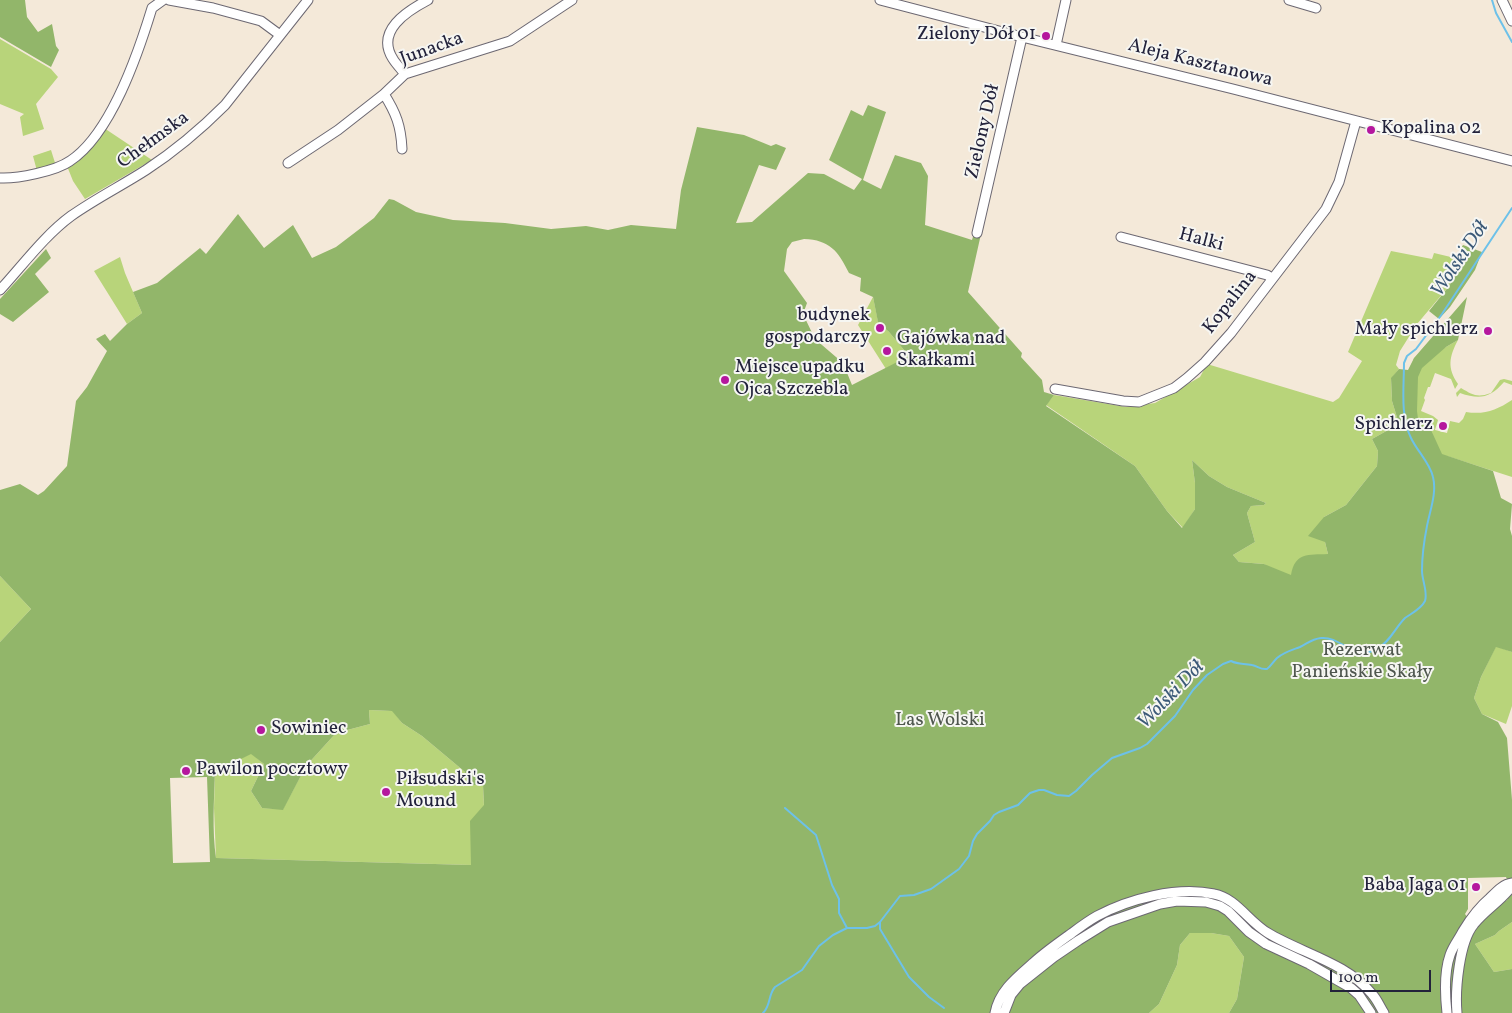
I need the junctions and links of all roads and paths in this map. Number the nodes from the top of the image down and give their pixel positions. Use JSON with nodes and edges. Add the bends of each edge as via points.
{"nodes":[{"id":1,"x":163,"y":0,"type":"edge"},
{"id":2,"x":169,"y":0,"type":"edge"},
{"id":3,"x":308,"y":0,"type":"edge"},
{"id":4,"x":428,"y":0,"type":"edge"},
{"id":5,"x":572,"y":0,"type":"edge"},
{"id":6,"x":880,"y":0,"type":"edge"},
{"id":7,"x":1066,"y":0,"type":"edge"},
{"id":8,"x":1289,"y":0,"type":"edge"},
{"id":9,"x":1502,"y":0,"type":"edge"},
{"id":10,"x":916,"y":4,"type":"edge"},
{"id":11,"x":1316,"y":8,"type":"dead end"},
{"id":12,"x":1512,"y":21,"type":"edge"},
{"id":13,"x":280,"y":35,"type":"junction"},
{"id":14,"x":1022,"y":37,"type":"junction"},
{"id":15,"x":1056,"y":45,"type":"junction"},
{"id":16,"x":406,"y":74,"type":"junction"},
{"id":17,"x":384,"y":94,"type":"junction"},
{"id":18,"x":1356,"y":121,"type":"junction"},
{"id":19,"x":402,"y":149,"type":"dead end"},
{"id":20,"x":1512,"y":161,"type":"edge"},
{"id":21,"x":288,"y":163,"type":"dead end"},
{"id":22,"x":0,"y":178,"type":"edge"},
{"id":23,"x":977,"y":233,"type":"dead end"},
{"id":24,"x":1121,"y":237,"type":"dead end"},
{"id":25,"x":1272,"y":278,"type":"junction"},
{"id":26,"x":0,"y":290,"type":"edge"},
{"id":27,"x":1055,"y":389,"type":"dead end"},
{"id":28,"x":1512,"y":885,"type":"edge"},
{"id":29,"x":995,"y":1013,"type":"edge"},
{"id":30,"x":1004,"y":1013,"type":"edge"},
{"id":31,"x":1371,"y":1013,"type":"edge"},
{"id":32,"x":1384,"y":1013,"type":"edge"},
{"id":33,"x":1447,"y":1013,"type":"edge"},
{"id":34,"x":1457,"y":1013,"type":"edge"}],
"edges":[{"from":1,"to":22,"type":"street","via":[[152,8],[120,95],[86,147],[70,162],[59,166],[25,176]]},
{"from":2,"to":13,"type":"street","via":[[261,21]]},
{"from":3,"to":13,"type":"street","name":"Chełmska"},
{"from":4,"to":16,"type":"street","via":[[394,24],[388,39],[392,58]]},
{"from":5,"to":16,"type":"street","name":"Junacka","via":[[510,41]]},
{"from":6,"to":10,"type":"street","name":"Aleja Kasztanowa"},
{"from":7,"to":15,"type":"street"},
{"from":8,"to":11,"type":"street"},
{"from":9,"to":12,"type":"street"},
{"from":10,"to":14,"type":"street","name":"Aleja Kasztanowa"},
{"from":13,"to":26,"type":"street","name":"Chełmska","via":[[225,105],[204,125],[172,152],[71,216]]},
{"from":14,"to":15,"type":"street","name":"Aleja Kasztanowa"},
{"from":14,"to":23,"type":"street","name":"Zielony Dół"},
{"from":15,"to":18,"type":"street","name":"Aleja Kasztanowa"},
{"from":16,"to":17,"type":"street","name":"Junacka"},
{"from":17,"to":19,"type":"street","via":[[396,114]]},
{"from":17,"to":21,"type":"street","name":"Junacka"},
{"from":18,"to":20,"type":"street","name":"Aleja Kasztanowa"},
{"from":18,"to":25,"type":"street","name":"Kopalina","via":[[1330,202]]},
{"from":24,"to":25,"type":"street","name":"Halki"},
{"from":25,"to":27,"type":"street","name":"Kopalina","via":[[1231,333],[1205,362],[1174,388],[1139,402]]},
{"from":28,"to":33,"type":"street","via":[[1504,886],[1478,908],[1449,957],[1445,998]]},
{"from":28,"to":34,"type":"street","via":[[1468,931],[1463,944]]},
{"from":29,"to":32,"type":"street","via":[[999,1000],[1014,979],[1088,921],[1122,906],[1177,892],[1216,894],[1229,900],[1269,934],[1331,964],[1359,982],[1372,994]]},
{"from":30,"to":31,"type":"street","via":[[1011,995],[1020,984],[1079,940],[1108,922],[1177,901],[1220,906],[1266,944],[1351,988],[1360,995]]}]}
